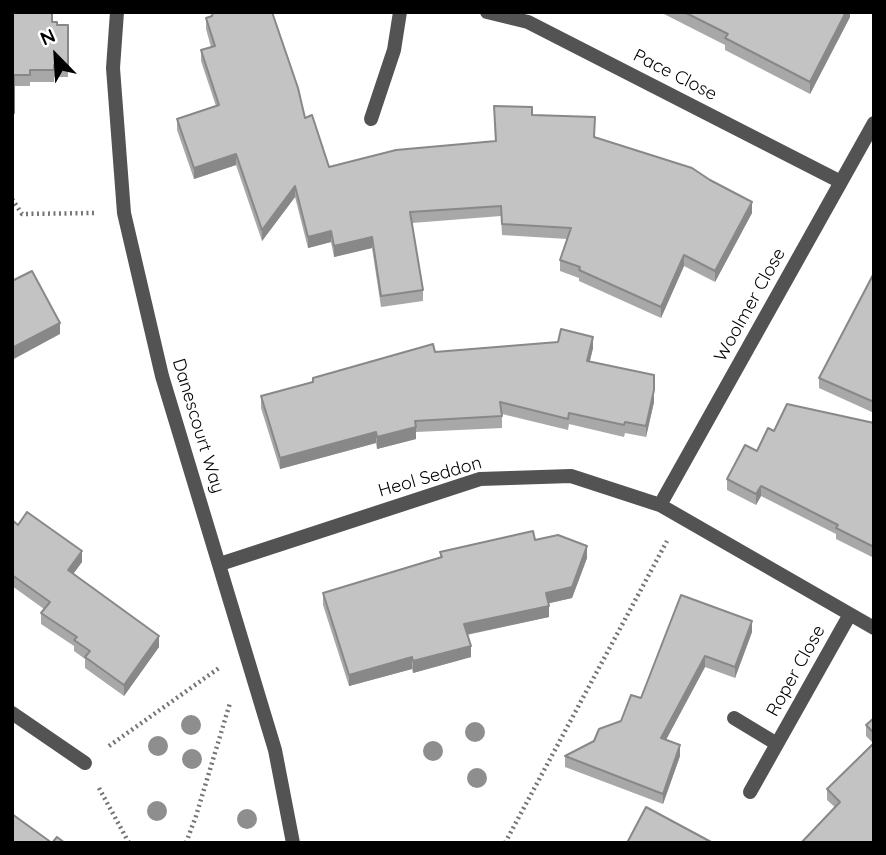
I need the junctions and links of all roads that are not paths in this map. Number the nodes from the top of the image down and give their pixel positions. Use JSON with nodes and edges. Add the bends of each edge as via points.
{"nodes":[{"id":1,"x":117,"y":12,"type":"edge"},
{"id":2,"x":400,"y":12,"type":"edge"},
{"id":3,"x":486,"y":12,"type":"edge"},
{"id":4,"x":371,"y":119,"type":"dead end"},
{"id":5,"x":874,"y":123,"type":"edge"},
{"id":6,"x":841,"y":182,"type":"junction"},
{"id":7,"x":660,"y":505,"type":"junction"},
{"id":8,"x":220,"y":564,"type":"junction"},
{"id":9,"x":849,"y":616,"type":"junction"},
{"id":10,"x":874,"y":628,"type":"edge"},
{"id":11,"x":12,"y":713,"type":"edge"},
{"id":12,"x":734,"y":718,"type":"dead end"},
{"id":13,"x":777,"y":744,"type":"junction"},
{"id":14,"x":85,"y":763,"type":"road end"},
{"id":15,"x":750,"y":792,"type":"dead end"},
{"id":16,"x":293,"y":843,"type":"edge"}],
"edges":[{"from":1,"to":8,"type":"street","name":"Danescourt Way","via":[[113,68],[124,213],[162,376]]},
{"from":2,"to":4,"type":"street","via":[[394,50]]},
{"from":3,"to":6,"type":"street","name":"Pace Close","via":[[528,22]]},
{"from":5,"to":6,"type":"street","name":"Woolmer Close"},
{"from":6,"to":7,"type":"street","name":"Woolmer Close"},
{"from":7,"to":8,"type":"street","name":"Heol Seddon","via":[[570,476],[480,479]]},
{"from":7,"to":9,"type":"street","name":"Heol Seddon"},
{"from":8,"to":16,"type":"street","name":"Danescourt Way","via":[[275,750]]},
{"from":9,"to":10,"type":"street","name":"Heol Seddon"},
{"from":9,"to":13,"type":"street","name":"Roper Close"},
{"from":11,"to":14,"type":"street"},
{"from":12,"to":13,"type":"street","name":"Roper Close"},
{"from":13,"to":15,"type":"street","name":"Roper Close"}]}
